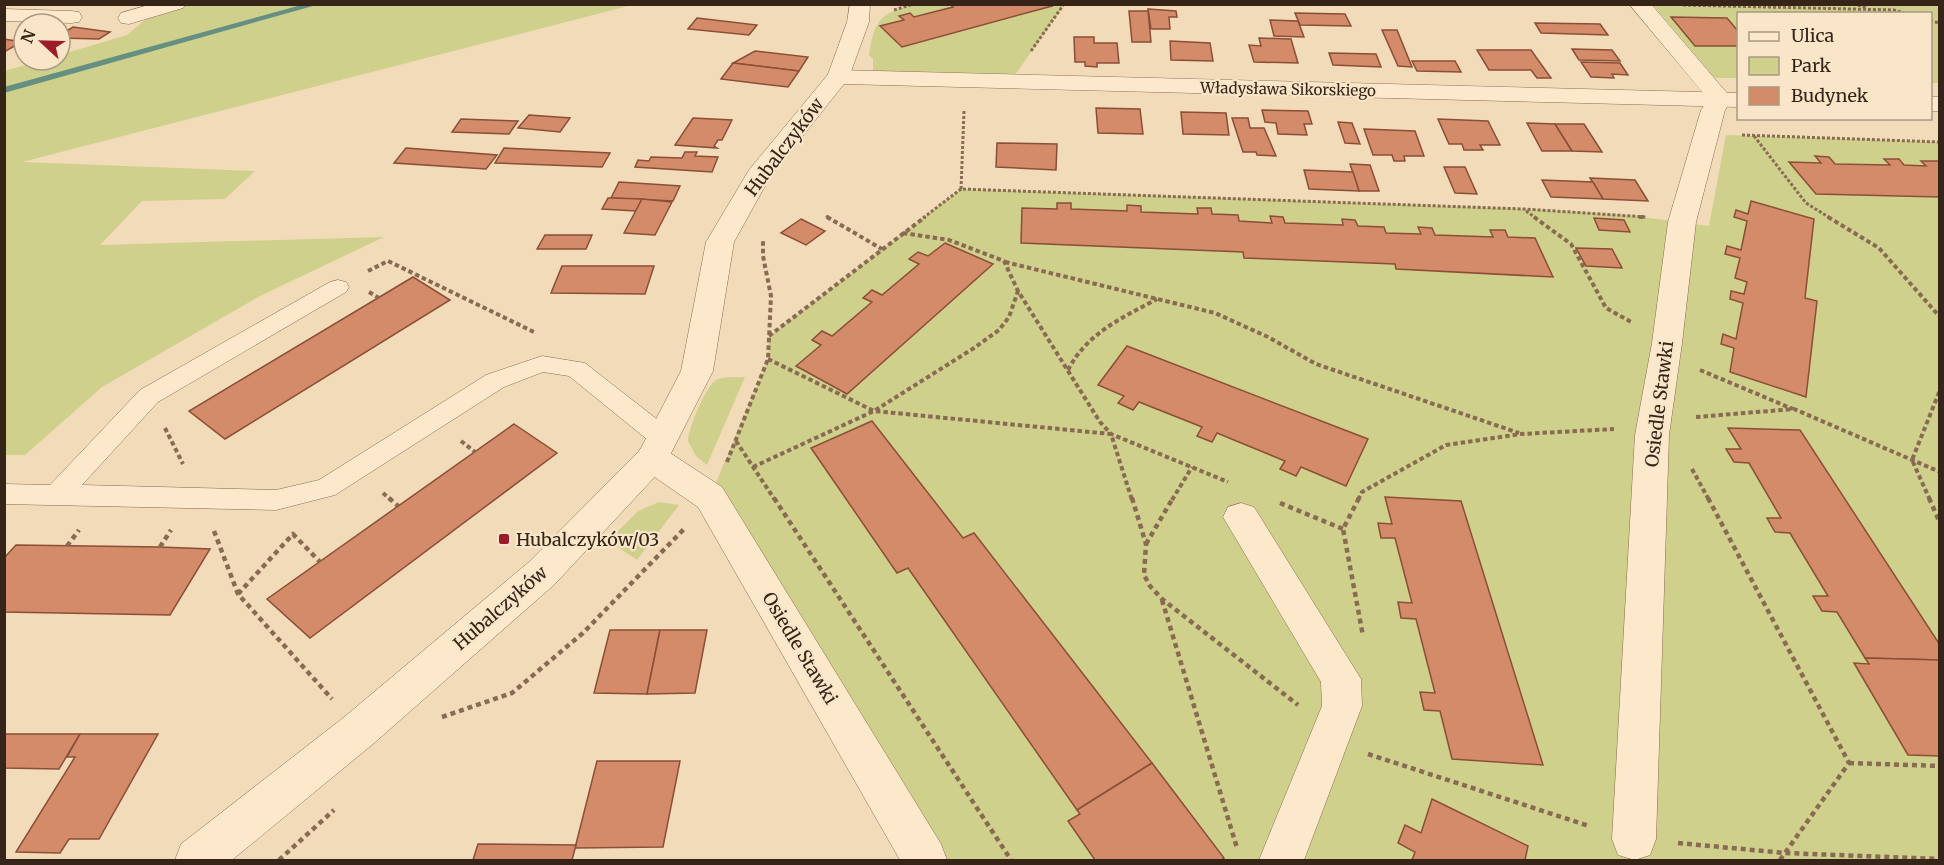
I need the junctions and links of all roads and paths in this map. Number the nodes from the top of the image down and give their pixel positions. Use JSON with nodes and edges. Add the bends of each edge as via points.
{"nodes":[{"id":1,"x":176,"y":4,"type":"edge"},
{"id":2,"x":860,"y":4,"type":"edge"},
{"id":3,"x":1639,"y":4,"type":"edge"},
{"id":4,"x":1853,"y":4,"type":"edge"},
{"id":5,"x":1064,"y":5,"type":"edge"},
{"id":6,"x":1674,"y":5,"type":"edge"},
{"id":7,"x":1696,"y":5,"type":"edge"},
{"id":8,"x":1876,"y":9,"type":"junction"},
{"id":9,"x":1902,"y":12,"type":"edge"},
{"id":10,"x":129,"y":18,"type":"dead end"},
{"id":11,"x":838,"y":77,"type":"junction"},
{"id":12,"x":1010,"y":82,"type":"junction"},
{"id":13,"x":1729,"y":100,"type":"edge"},
{"id":14,"x":964,"y":101,"type":"dead end"},
{"id":15,"x":1736,"y":135,"type":"dead end"},
{"id":16,"x":1754,"y":136,"type":"junction"},
{"id":17,"x":1940,"y":142,"type":"edge"},
{"id":18,"x":961,"y":189,"type":"junction"},
{"id":19,"x":1524,"y":209,"type":"junction"},
{"id":20,"x":825,"y":216,"type":"dead end"},
{"id":21,"x":1682,"y":222,"type":"junction"},
{"id":22,"x":903,"y":233,"type":"junction"},
{"id":23,"x":882,"y":249,"type":"junction"},
{"id":24,"x":1004,"y":261,"type":"junction"},
{"id":25,"x":338,"y":287,"type":"joint"},
{"id":26,"x":1018,"y":291,"type":"junction"},
{"id":27,"x":1157,"y":299,"type":"junction"},
{"id":28,"x":1606,"y":308,"type":"dead end"},
{"id":29,"x":1940,"y":317,"type":"edge"},
{"id":30,"x":539,"y":335,"type":"dead end"},
{"id":31,"x":769,"y":336,"type":"dead end"},
{"id":32,"x":1664,"y":355,"type":"junction"},
{"id":33,"x":768,"y":359,"type":"dead end"},
{"id":34,"x":1068,"y":371,"type":"junction"},
{"id":35,"x":1940,"y":390,"type":"edge"},
{"id":36,"x":149,"y":396,"type":"junction"},
{"id":37,"x":1794,"y":409,"type":"junction"},
{"id":38,"x":874,"y":411,"type":"junction"},
{"id":39,"x":1111,"y":434,"type":"junction"},
{"id":40,"x":1521,"y":434,"type":"junction"},
{"id":41,"x":1652,"y":435,"type":"junction"},
{"id":42,"x":735,"y":440,"type":"dead end"},
{"id":43,"x":658,"y":448,"type":"junction"},
{"id":44,"x":1912,"y":460,"type":"junction"},
{"id":45,"x":753,"y":467,"type":"junction"},
{"id":46,"x":1192,"y":467,"type":"dead end"},
{"id":47,"x":1940,"y":472,"type":"edge"},
{"id":48,"x":4,"y":494,"type":"edge"},
{"id":49,"x":57,"y":495,"type":"junction"},
{"id":50,"x":201,"y":498,"type":"junction"},
{"id":51,"x":1241,"y":518,"type":"dead end"},
{"id":52,"x":1940,"y":524,"type":"edge"},
{"id":53,"x":1146,"y":544,"type":"junction"},
{"id":54,"x":320,"y":562,"type":"dead end"},
{"id":55,"x":238,"y":594,"type":"junction"},
{"id":56,"x":1162,"y":599,"type":"junction"},
{"id":57,"x":1364,"y":642,"type":"dead end"},
{"id":58,"x":332,"y":700,"type":"dead end"},
{"id":59,"x":1331,"y":730,"type":"junction"},
{"id":60,"x":1849,"y":763,"type":"junction"},
{"id":61,"x":1940,"y":766,"type":"edge"},
{"id":62,"x":1634,"y":839,"type":"junction"},
{"id":63,"x":1238,"y":849,"type":"dead end"},
{"id":64,"x":1785,"y":853,"type":"junction"},
{"id":65,"x":1940,"y":859,"type":"edge"},
{"id":66,"x":197,"y":861,"type":"edge"},
{"id":67,"x":925,"y":861,"type":"edge"},
{"id":68,"x":1011,"y":861,"type":"edge"},
{"id":69,"x":1282,"y":861,"type":"edge"},
{"id":70,"x":1780,"y":861,"type":"edge"}],
"edges":[{"from":1,"to":10,"type":"street"},
{"from":2,"to":11,"type":"street","name":"Hubalczyków","via":[[858,22]]},
{"from":3,"to":13,"type":"street"},
{"from":4,"to":8,"type":"path"},
{"from":5,"to":12,"type":"path"},
{"from":6,"to":7,"type":"path"},
{"from":7,"to":8,"type":"path"},
{"from":8,"to":9,"type":"path"},
{"from":11,"to":12,"type":"street","name":"Władysława Sikorskiego"},
{"from":11,"to":43,"type":"street","name":"Hubalczyków","via":[[758,175],[720,242],[697,371]]},
{"from":12,"to":13,"type":"street","name":"Władysława Sikorskiego"},
{"from":13,"to":21,"type":"street","name":"Osiedle Stawki","via":[[1713,110]]},
{"from":14,"to":18,"type":"path"},
{"from":15,"to":16,"type":"path"},
{"from":16,"to":17,"type":"path"},
{"from":16,"to":29,"type":"path","via":[[1806,203],[1879,248]]},
{"from":18,"to":19,"type":"path"},
{"from":18,"to":22,"type":"path"},
{"from":19,"to":21,"type":"path"},
{"from":19,"to":28,"type":"path","via":[[1571,244]]},
{"from":20,"to":23,"type":"path"},
{"from":21,"to":32,"type":"street","name":"Osiedle Stawki"},
{"from":22,"to":23,"type":"path"},
{"from":22,"to":24,"type":"path","via":[[949,240]]},
{"from":23,"to":31,"type":"path"},
{"from":24,"to":26,"type":"path"},
{"from":24,"to":27,"type":"path"},
{"from":25,"to":30,"type":"path","via":[[388,261]]},
{"from":25,"to":36,"type":"lane"},
{"from":26,"to":34,"type":"path"},
{"from":26,"to":38,"type":"path","via":[[1015,305],[999,330]]},
{"from":27,"to":34,"type":"path","via":[[1095,333],[1073,357]]},
{"from":27,"to":40,"type":"path","via":[[1215,313],[1316,364]]},
{"from":32,"to":37,"type":"path"},
{"from":32,"to":41,"type":"street","name":"Osiedle Stawki"},
{"from":33,"to":38,"type":"path"},
{"from":34,"to":39,"type":"path"},
{"from":35,"to":44,"type":"path"},
{"from":36,"to":49,"type":"lane"},
{"from":36,"to":50,"type":"path"},
{"from":37,"to":41,"type":"path","via":[[1676,418]]},
{"from":37,"to":44,"type":"path"},
{"from":38,"to":39,"type":"path"},
{"from":38,"to":45,"type":"path"},
{"from":39,"to":53,"type":"path"},
{"from":40,"to":41,"type":"path","via":[[1633,428]]},
{"from":40,"to":57,"type":"path","via":[[1446,446],[1362,492],[1343,529]]},
{"from":41,"to":60,"type":"path","via":[[1683,453]]},
{"from":41,"to":62,"type":"street","name":"Osiedle Stawki"},
{"from":42,"to":45,"type":"path"},
{"from":43,"to":50,"type":"lane","via":[[576,369],[542,364],[495,381],[326,488],[276,500]]},
{"from":43,"to":66,"type":"street","name":"Hubalczyków","via":[[542,573],[358,731]]},
{"from":43,"to":67,"type":"street","name":"Osiedle Stawki","via":[[710,497]]},
{"from":44,"to":47,"type":"path"},
{"from":44,"to":52,"type":"path"},
{"from":45,"to":68,"type":"path"},
{"from":46,"to":53,"type":"path"},
{"from":48,"to":49,"type":"lane"},
{"from":49,"to":50,"type":"lane"},
{"from":50,"to":55,"type":"path"},
{"from":51,"to":59,"type":"street","via":[[1341,679],[1342,706]]},
{"from":53,"to":56,"type":"path","via":[[1142,561],[1145,583]]},
{"from":54,"to":55,"type":"path","via":[[293,534]]},
{"from":55,"to":58,"type":"path"},
{"from":56,"to":59,"type":"path"},
{"from":56,"to":63,"type":"path"},
{"from":59,"to":62,"type":"path","via":[[1361,752]]},
{"from":59,"to":69,"type":"street"},
{"from":60,"to":61,"type":"path"},
{"from":60,"to":64,"type":"path"},
{"from":62,"to":64,"type":"path"},
{"from":64,"to":65,"type":"path"},
{"from":64,"to":70,"type":"path"}]}
